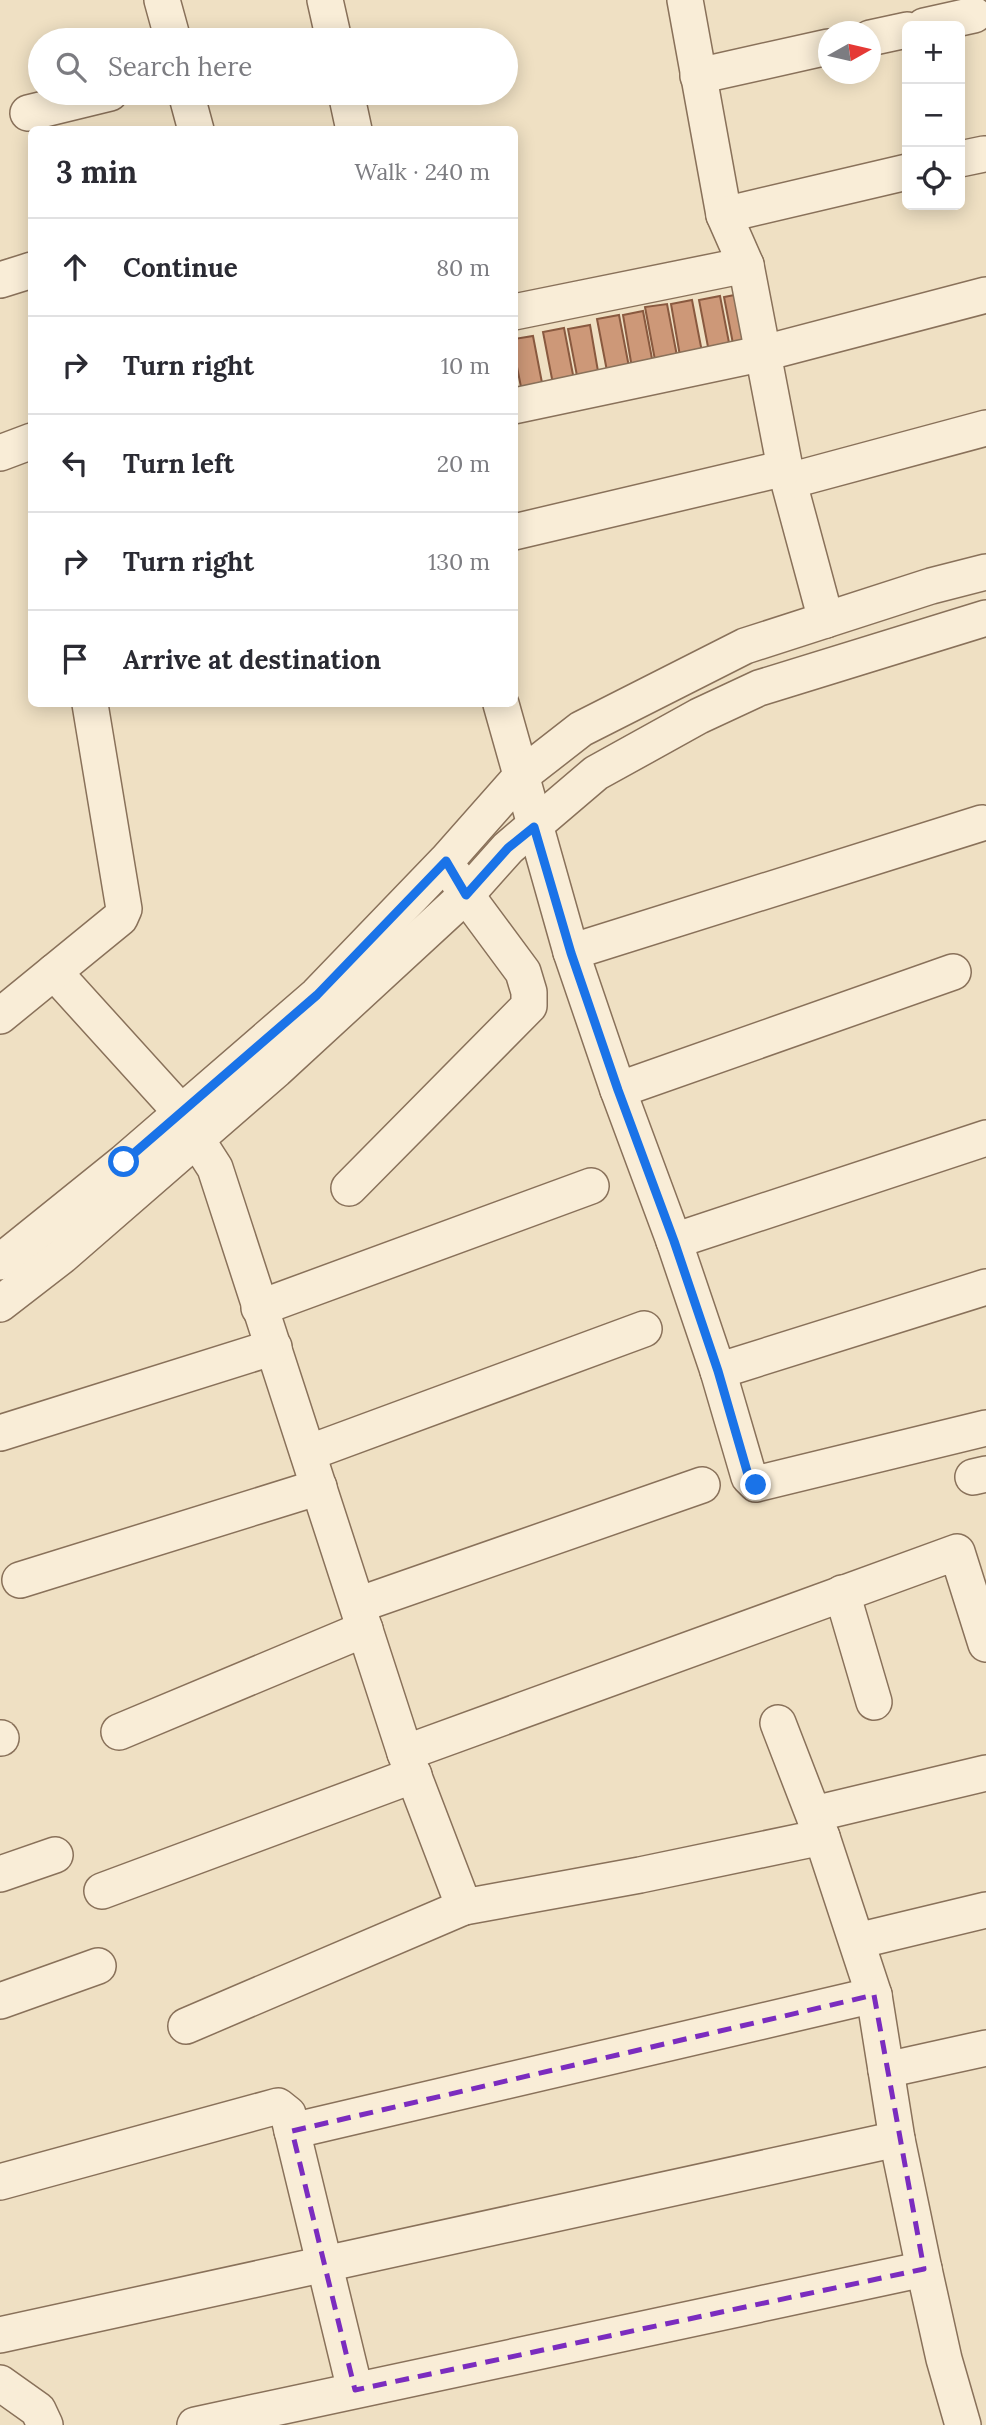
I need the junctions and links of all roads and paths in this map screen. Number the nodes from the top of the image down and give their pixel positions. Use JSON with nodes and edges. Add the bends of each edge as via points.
{"nodes":[{"id":1,"x":162,"y":0,"type":"edge"},
{"id":2,"x":325,"y":0,"type":"edge"},
{"id":3,"x":685,"y":0,"type":"edge"},
{"id":4,"x":974,"y":15,"type":"dead end"},
{"id":5,"x":947,"y":21,"type":"edge"},
{"id":6,"x":170,"y":28,"type":"edge"},
{"id":7,"x":331,"y":28,"type":"edge"},
{"id":8,"x":902,"y":31,"type":"edge"},
{"id":9,"x":881,"y":36,"type":"edge"},
{"id":10,"x":818,"y":49,"type":"edge"},
{"id":11,"x":698,"y":76,"type":"junction"},
{"id":12,"x":61,"y":105,"type":"edge"},
{"id":13,"x":189,"y":105,"type":"edge"},
{"id":14,"x":349,"y":105,"type":"edge"},
{"id":15,"x":28,"y":113,"type":"dead end"},
{"id":16,"x":195,"y":126,"type":"edge"},
{"id":17,"x":353,"y":126,"type":"edge"},
{"id":18,"x":902,"y":173,"type":"edge"},
{"id":19,"x":724,"y":215,"type":"junction"},
{"id":20,"x":746,"y":265,"type":"junction"},
{"id":21,"x":28,"y":271,"type":"edge"},
{"id":22,"x":0,"y":280,"type":"edge"},
{"id":23,"x":986,"y":295,"type":"edge"},
{"id":24,"x":518,"y":311,"type":"edge"},
{"id":25,"x":764,"y":353,"type":"junction"},
{"id":26,"x":518,"y":405,"type":"edge"},
{"id":27,"x":986,"y":428,"type":"edge"},
{"id":28,"x":28,"y":442,"type":"edge"},
{"id":29,"x":0,"y":453,"type":"edge"},
{"id":30,"x":787,"y":475,"type":"junction"},
{"id":31,"x":518,"y":531,"type":"edge"},
{"id":32,"x":986,"y":572,"type":"edge"},
{"id":33,"x":986,"y":618,"type":"edge"},
{"id":34,"x":826,"y":620,"type":"junction"},
{"id":35,"x":90,"y":707,"type":"edge"},
{"id":36,"x":502,"y":707,"type":"edge"},
{"id":37,"x":523,"y":775,"type":"junction"},
{"id":38,"x":982,"y":823,"type":"dead end"},
{"id":39,"x":534,"y":827,"type":"junction"},
{"id":40,"x":446,"y":861,"type":"junction"},
{"id":41,"x":466,"y":895,"type":"junction"},
{"id":42,"x":571,"y":953,"type":"junction"},
{"id":43,"x":54,"y":972,"type":"junction"},
{"id":44,"x":953,"y":972,"type":"dead end"},
{"id":45,"x":0,"y":1016,"type":"edge"},
{"id":46,"x":618,"y":1090,"type":"junction"},
{"id":47,"x":189,"y":1126,"type":"junction"},
{"id":48,"x":986,"y":1138,"type":"edge"},
{"id":49,"x":591,"y":1186,"type":"dead end"},
{"id":50,"x":349,"y":1188,"type":"dead end"},
{"id":51,"x":674,"y":1241,"type":"junction"},
{"id":52,"x":0,"y":1262,"type":"edge"},
{"id":53,"x":986,"y":1287,"type":"edge"},
{"id":54,"x":0,"y":1304,"type":"edge"},
{"id":55,"x":259,"y":1308,"type":"junction"},
{"id":56,"x":644,"y":1329,"type":"dead end"},
{"id":57,"x":274,"y":1347,"type":"junction"},
{"id":58,"x":718,"y":1371,"type":"junction"},
{"id":59,"x":986,"y":1428,"type":"edge"},
{"id":60,"x":0,"y":1433,"type":"edge"},
{"id":61,"x":308,"y":1453,"type":"junction"},
{"id":62,"x":702,"y":1485,"type":"dead end"},
{"id":63,"x":319,"y":1487,"type":"junction"},
{"id":64,"x":20,"y":1580,"type":"dead end"},
{"id":65,"x":842,"y":1593,"type":"junction"},
{"id":66,"x":361,"y":1617,"type":"junction"},
{"id":67,"x":986,"y":1644,"type":"edge"},
{"id":68,"x":874,"y":1702,"type":"dead end"},
{"id":69,"x":778,"y":1723,"type":"dead end"},
{"id":70,"x":119,"y":1732,"type":"dead end"},
{"id":71,"x":410,"y":1764,"type":"junction"},
{"id":72,"x":986,"y":1773,"type":"edge"},
{"id":73,"x":818,"y":1826,"type":"junction"},
{"id":74,"x":55,"y":1855,"type":"dead end"},
{"id":75,"x":0,"y":1874,"type":"edge"},
{"id":76,"x":102,"y":1891,"type":"dead end"},
{"id":77,"x":464,"y":1908,"type":"junction"},
{"id":78,"x":986,"y":1910,"type":"edge"},
{"id":79,"x":857,"y":1941,"type":"junction"},
{"id":80,"x":99,"y":1966,"type":"dead end"},
{"id":81,"x":874,"y":1995,"type":"junction"},
{"id":82,"x":0,"y":2001,"type":"edge"},
{"id":83,"x":186,"y":2026,"type":"dead end"},
{"id":84,"x":986,"y":2048,"type":"edge"},
{"id":85,"x":886,"y":2070,"type":"junction"},
{"id":86,"x":292,"y":2131,"type":"junction"},
{"id":87,"x":897,"y":2139,"type":"junction"},
{"id":88,"x":0,"y":2182,"type":"edge"},
{"id":89,"x":324,"y":2266,"type":"junction"},
{"id":90,"x":923,"y":2269,"type":"junction"},
{"id":91,"x":0,"y":2335,"type":"edge"},
{"id":92,"x":0,"y":2384,"type":"edge"},
{"id":93,"x":355,"y":2390,"type":"junction"},
{"id":94,"x":45,"y":2425,"type":"edge"},
{"id":95,"x":195,"y":2425,"type":"edge"},
{"id":96,"x":963,"y":2425,"type":"edge"}],
"edges":[{"from":1,"to":6,"type":"street"},
{"from":2,"to":7,"type":"street"},
{"from":3,"to":11,"type":"street"},
{"from":4,"to":5,"type":"street"},
{"from":8,"to":9,"type":"street"},
{"from":10,"to":11,"type":"street"},
{"from":11,"to":19,"type":"street"},
{"from":12,"to":15,"type":"street"},
{"from":13,"to":16,"type":"street"},
{"from":14,"to":17,"type":"street"},
{"from":18,"to":19,"type":"street"},
{"from":19,"to":20,"type":"street"},
{"from":20,"to":24,"type":"street"},
{"from":20,"to":25,"type":"street"},
{"from":21,"to":22,"type":"street"},
{"from":23,"to":25,"type":"street"},
{"from":25,"to":26,"type":"street"},
{"from":25,"to":30,"type":"street"},
{"from":27,"to":30,"type":"street"},
{"from":28,"to":29,"type":"street"},
{"from":30,"to":31,"type":"street"},
{"from":30,"to":34,"type":"street"},
{"from":32,"to":34,"type":"street"},
{"from":33,"to":39,"type":"street","via":[[759,688],[596,773]]},
{"from":34,"to":37,"type":"street","via":[[745,646],[654,691],[581,729]]},
{"from":35,"to":43,"type":"street","via":[[124,909],[120,918]]},
{"from":36,"to":37,"type":"street"},
{"from":37,"to":39,"type":"street"},
{"from":37,"to":40,"type":"street"},
{"from":38,"to":42,"type":"street"},
{"from":39,"to":41,"type":"street","via":[[508,848]]},
{"from":39,"to":42,"type":"street"},
{"from":40,"to":41,"type":"street"},
{"from":40,"to":47,"type":"street"},
{"from":41,"to":47,"type":"street","via":[[276,1070]]},
{"from":41,"to":50,"type":"street","via":[[523,972],[529,1006]]},
{"from":42,"to":46,"type":"street"},
{"from":43,"to":45,"type":"street"},
{"from":43,"to":47,"type":"street"},
{"from":44,"to":46,"type":"street"},
{"from":46,"to":51,"type":"street"},
{"from":47,"to":52,"type":"street","via":[[124,1162]]},
{"from":47,"to":54,"type":"street","via":[[62,1256]]},
{"from":47,"to":55,"type":"street","via":[[215,1168]]},
{"from":48,"to":51,"type":"street"},
{"from":49,"to":55,"type":"street"},
{"from":51,"to":58,"type":"street"},
{"from":53,"to":58,"type":"street"},
{"from":55,"to":57,"type":"street"},
{"from":56,"to":61,"type":"street"},
{"from":57,"to":60,"type":"street"},
{"from":57,"to":61,"type":"street"},
{"from":58,"to":59,"type":"street","via":[[749,1478],[756,1485]]},
{"from":61,"to":63,"type":"street"},
{"from":62,"to":66,"type":"street"},
{"from":63,"to":64,"type":"street"},
{"from":63,"to":66,"type":"street"},
{"from":65,"to":67,"type":"street","via":[[957,1552]]},
{"from":65,"to":68,"type":"street"},
{"from":65,"to":71,"type":"street"},
{"from":66,"to":70,"type":"street"},
{"from":66,"to":71,"type":"street"},
{"from":69,"to":73,"type":"street"},
{"from":71,"to":76,"type":"street"},
{"from":71,"to":77,"type":"street"},
{"from":72,"to":73,"type":"street"},
{"from":73,"to":77,"type":"street","via":[[640,1875]]},
{"from":73,"to":79,"type":"street"},
{"from":74,"to":75,"type":"street"},
{"from":77,"to":83,"type":"street"},
{"from":78,"to":79,"type":"street"},
{"from":79,"to":81,"type":"street"},
{"from":80,"to":82,"type":"street"},
{"from":81,"to":85,"type":"street"},
{"from":81,"to":86,"type":"street"},
{"from":84,"to":85,"type":"street"},
{"from":85,"to":87,"type":"street"},
{"from":86,"to":88,"type":"street","via":[[288,2114],[278,2106],[270,2107]]},
{"from":86,"to":89,"type":"street"},
{"from":87,"to":89,"type":"street"},
{"from":87,"to":90,"type":"street"},
{"from":89,"to":91,"type":"street"},
{"from":89,"to":93,"type":"street"},
{"from":90,"to":93,"type":"street"},
{"from":90,"to":96,"type":"street"},
{"from":92,"to":94,"type":"street","via":[[38,2410]]},
{"from":93,"to":95,"type":"street"}]}
